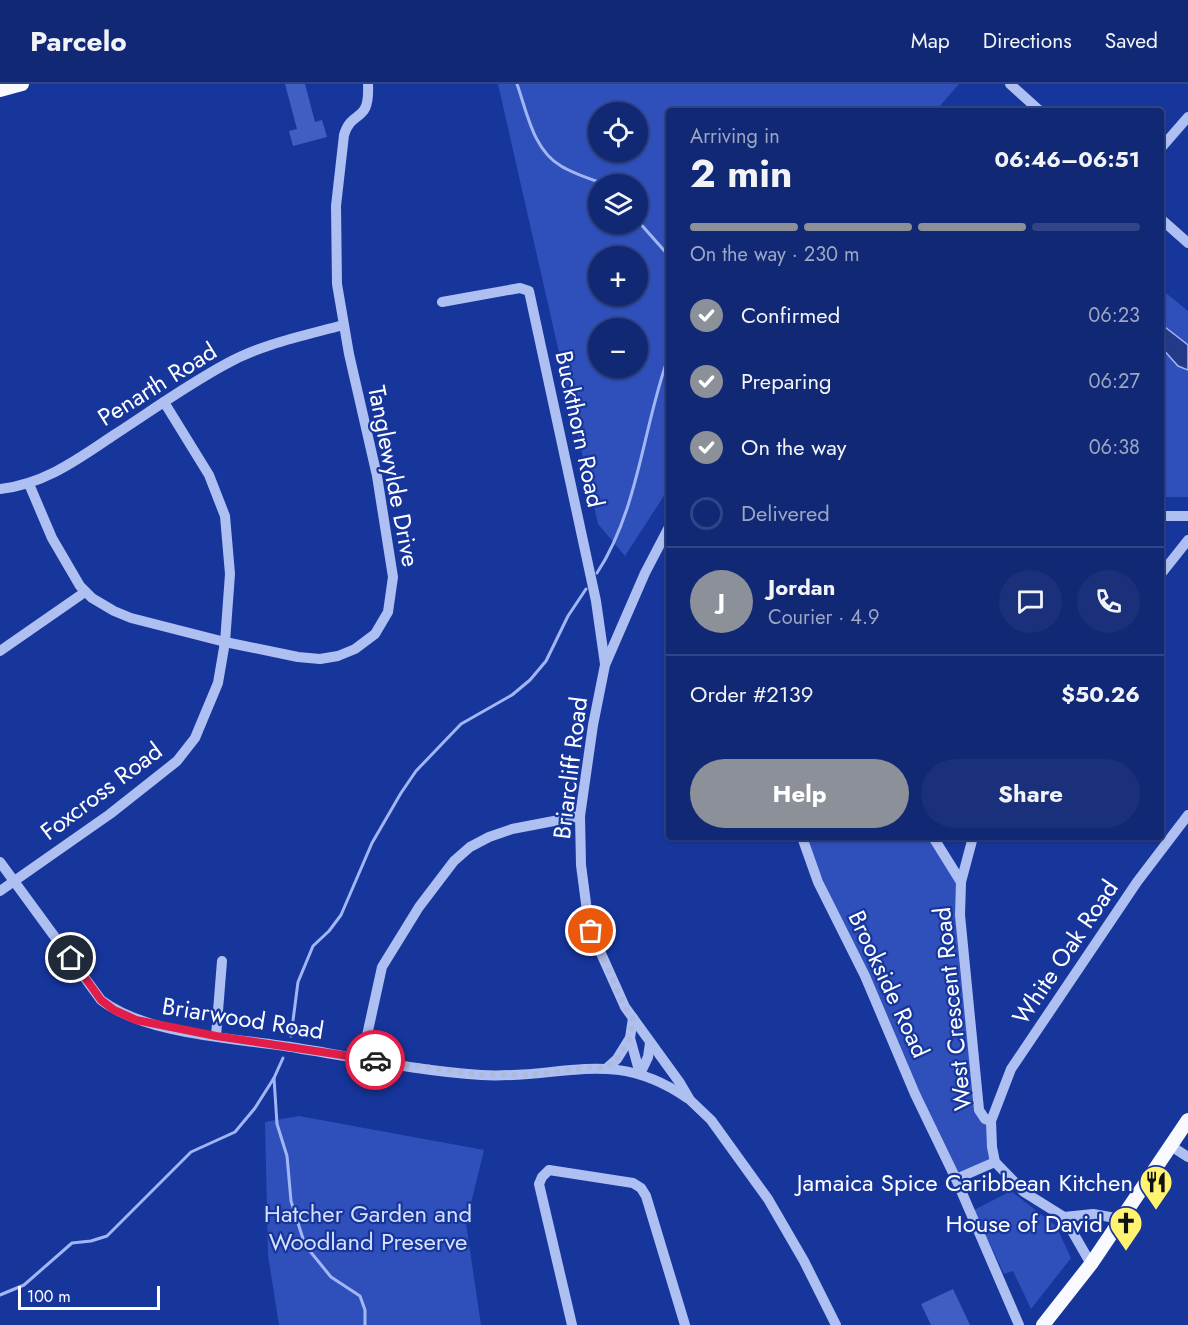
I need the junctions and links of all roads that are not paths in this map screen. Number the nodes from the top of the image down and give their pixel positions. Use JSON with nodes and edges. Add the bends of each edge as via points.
{"nodes":[{"id":1,"x":22,"y":84,"type":"edge"},
{"id":2,"x":368,"y":84,"type":"edge"},
{"id":3,"x":1010,"y":84,"type":"edge"},
{"id":4,"x":0,"y":90,"type":"edge"},
{"id":5,"x":1037,"y":108,"type":"edge"},
{"id":6,"x":1188,"y":117,"type":"edge"},
{"id":7,"x":1164,"y":145,"type":"edge"},
{"id":8,"x":1164,"y":222,"type":"edge"},
{"id":9,"x":1188,"y":243,"type":"edge"},
{"id":10,"x":442,"y":302,"type":"dead end"},
{"id":11,"x":343,"y":325,"type":"junction"},
{"id":12,"x":164,"y":402,"type":"junction"},
{"id":13,"x":29,"y":484,"type":"junction"},
{"id":14,"x":0,"y":489,"type":"edge"},
{"id":15,"x":1164,"y":516,"type":"edge"},
{"id":16,"x":1188,"y":516,"type":"edge"},
{"id":17,"x":666,"y":533,"type":"edge"},
{"id":18,"x":1188,"y":540,"type":"edge"},
{"id":19,"x":1164,"y":570,"type":"edge"},
{"id":20,"x":85,"y":592,"type":"junction"},
{"id":21,"x":225,"y":642,"type":"junction"},
{"id":22,"x":0,"y":651,"type":"edge"},
{"id":23,"x":605,"y":665,"type":"junction"},
{"id":24,"x":1188,"y":814,"type":"edge"},
{"id":25,"x":580,"y":816,"type":"junction"},
{"id":26,"x":803,"y":840,"type":"edge"},
{"id":27,"x":935,"y":840,"type":"edge"},
{"id":28,"x":972,"y":840,"type":"edge"},
{"id":29,"x":0,"y":862,"type":"edge"},
{"id":30,"x":15,"y":881,"type":"junction"},
{"id":31,"x":961,"y":882,"type":"junction"},
{"id":32,"x":0,"y":891,"type":"edge"},
{"id":33,"x":222,"y":961,"type":"dead end"},
{"id":34,"x":633,"y":1018,"type":"junction"},
{"id":35,"x":216,"y":1036,"type":"junction"},
{"id":36,"x":630,"y":1038,"type":"junction"},
{"id":37,"x":650,"y":1043,"type":"junction"},
{"id":38,"x":362,"y":1058,"type":"junction"},
{"id":39,"x":607,"y":1068,"type":"junction"},
{"id":40,"x":640,"y":1074,"type":"junction"},
{"id":41,"x":690,"y":1100,"type":"junction"},
{"id":42,"x":1188,"y":1120,"type":"edge"},
{"id":43,"x":992,"y":1121,"type":"junction"},
{"id":44,"x":1172,"y":1146,"type":"junction"},
{"id":45,"x":1188,"y":1157,"type":"edge"},
{"id":46,"x":996,"y":1162,"type":"junction"},
{"id":47,"x":956,"y":1179,"type":"junction"},
{"id":48,"x":1064,"y":1217,"type":"junction"},
{"id":49,"x":1122,"y":1219,"type":"junction"},
{"id":50,"x":1091,"y":1264,"type":"junction"},
{"id":51,"x":572,"y":1325,"type":"edge"},
{"id":52,"x":685,"y":1325,"type":"edge"},
{"id":53,"x":836,"y":1325,"type":"edge"},
{"id":54,"x":1019,"y":1325,"type":"edge"},
{"id":55,"x":1043,"y":1325,"type":"edge"}],
"edges":[{"from":1,"to":4,"type":"main road"},
{"from":2,"to":11,"type":"street","name":"Tanglewylde Drive","via":[[368,105],[345,130],[339,167],[335,258]]},
{"from":3,"to":5,"type":"street"},
{"from":6,"to":7,"type":"street"},
{"from":8,"to":9,"type":"street"},
{"from":10,"to":23,"type":"street","name":"Buckthorn Road","via":[[520,288],[529,291],[596,601]]},
{"from":11,"to":12,"type":"street","name":"Penarth Road","via":[[253,351]]},
{"from":11,"to":21,"type":"street","name":"Tanglewylde Drive","via":[[377,477],[392,566],[388,612],[375,634],[365,642],[329,658],[298,657]]},
{"from":12,"to":13,"type":"street","name":"Penarth Road","via":[[63,469]]},
{"from":12,"to":21,"type":"street","name":"Foxcross Road","via":[[209,475],[225,516],[230,574]]},
{"from":13,"to":14,"type":"street","name":"Penarth Road"},
{"from":13,"to":20,"type":"street","name":"Tanglewylde Drive","via":[[52,538]]},
{"from":15,"to":16,"type":"street"},
{"from":17,"to":23,"type":"street","name":"Briarcliff Road"},
{"from":18,"to":19,"type":"street"},
{"from":20,"to":21,"type":"street","name":"Tanglewylde Drive","via":[[131,618]]},
{"from":20,"to":22,"type":"street"},
{"from":21,"to":30,"type":"street","name":"Foxcross Road","via":[[214,696],[195,738],[177,761]]},
{"from":23,"to":25,"type":"street","name":"Briarcliff Road"},
{"from":24,"to":43,"type":"street","name":"White Oak Road","via":[[1137,882],[1011,1070]]},
{"from":25,"to":34,"type":"street","name":"Briarcliff Road","via":[[581,874],[591,931]]},
{"from":25,"to":38,"type":"street","via":[[489,837],[454,861],[419,907],[382,967]]},
{"from":26,"to":47,"type":"street","name":"Brookside Road","via":[[818,882],[865,976]]},
{"from":27,"to":31,"type":"street","name":"West Crescent Road"},
{"from":28,"to":31,"type":"street"},
{"from":29,"to":30,"type":"street","name":"Briarwood Road"},
{"from":30,"to":32,"type":"street","name":"Foxcross Road"},
{"from":30,"to":35,"type":"street","name":"Briarwood Road","via":[[101,1000],[136,1020]]},
{"from":31,"to":43,"type":"street","name":"West Crescent Road","via":[[960,915],[979,1110]]},
{"from":33,"to":35,"type":"street"},
{"from":34,"to":36,"type":"street"},
{"from":34,"to":37,"type":"street","name":"Briarcliff Road"},
{"from":35,"to":38,"type":"street","name":"Briarwood Road"},
{"from":36,"to":39,"type":"street"},
{"from":36,"to":40,"type":"street"},
{"from":37,"to":40,"type":"street"},
{"from":37,"to":41,"type":"street","name":"Briarcliff Road"},
{"from":38,"to":39,"type":"street","name":"Briarwood Road","via":[[481,1075]]},
{"from":39,"to":40,"type":"street","name":"Briarwood Road"},
{"from":40,"to":41,"type":"street","name":"Briarwood Road"},
{"from":41,"to":53,"type":"street","name":"Briarcliff Road","via":[[711,1120],[768,1199]]},
{"from":42,"to":44,"type":"main road"},
{"from":43,"to":46,"type":"street","name":"West Crescent Road"},
{"from":44,"to":45,"type":"street"},
{"from":44,"to":49,"type":"main road"},
{"from":46,"to":47,"type":"street"},
{"from":46,"to":48,"type":"street","via":[[1024,1192]]},
{"from":47,"to":54,"type":"street","name":"Brookside Road"},
{"from":48,"to":49,"type":"street","via":[[1093,1214]]},
{"from":48,"to":50,"type":"street"},
{"from":49,"to":50,"type":"main road"},
{"from":50,"to":55,"type":"main road"},
{"from":51,"to":52,"type":"street","via":[[539,1184],[545,1172],[554,1170],[633,1183],[641,1188]]}]}
